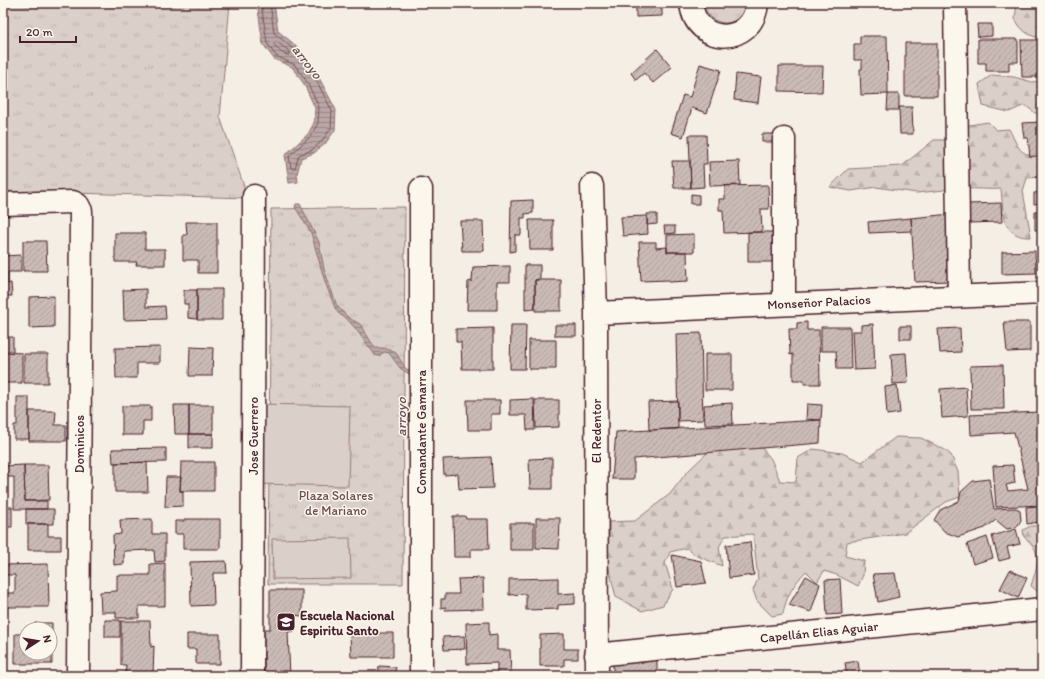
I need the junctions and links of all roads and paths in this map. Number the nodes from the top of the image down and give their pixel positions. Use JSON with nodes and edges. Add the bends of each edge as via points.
{"nodes":[{"id":1,"x":691,"y":3,"type":"edge"},
{"id":2,"x":757,"y":3,"type":"edge"},
{"id":3,"x":955,"y":3,"type":"edge"},
{"id":4,"x":784,"y":139,"type":"dead end"},
{"id":5,"x":592,"y":186,"type":"dead end"},
{"id":6,"x":421,"y":189,"type":"dead end"},
{"id":7,"x":254,"y":196,"type":"dead end"},
{"id":8,"x":3,"y":204,"type":"edge"},
{"id":9,"x":1042,"y":293,"type":"edge"},
{"id":10,"x":959,"y":296,"type":"junction"},
{"id":11,"x":784,"y":304,"type":"junction"},
{"id":12,"x":596,"y":313,"type":"junction"},
{"id":13,"x":1042,"y":609,"type":"edge"},
{"id":14,"x":596,"y":666,"type":"edge"},
{"id":15,"x":78,"y":676,"type":"edge"},
{"id":16,"x":252,"y":676,"type":"edge"},
{"id":17,"x":421,"y":676,"type":"edge"}],
"edges":[{"from":1,"to":2,"type":"street","via":[[692,11],[702,28],[720,36],[735,34],[747,27],[754,19]]},
{"from":3,"to":10,"type":"street"},
{"from":4,"to":11,"type":"street"},
{"from":5,"to":12,"type":"street","name":"El Redentor"},
{"from":6,"to":17,"type":"street","name":"Comandante Gamarra"},
{"from":7,"to":16,"type":"street","name":"Jose Guerrero"},
{"from":8,"to":15,"type":"street","name":"Dominicos","via":[[73,202],[81,211]]},
{"from":9,"to":10,"type":"street","name":"Monseñor Palacios"},
{"from":10,"to":11,"type":"street","name":"Monseñor Palacios"},
{"from":11,"to":12,"type":"street","name":"Monseñor Palacios"},
{"from":12,"to":14,"type":"street","name":"El Redentor"},
{"from":13,"to":14,"type":"street","name":"Capellán Elias Aguiar"}]}
